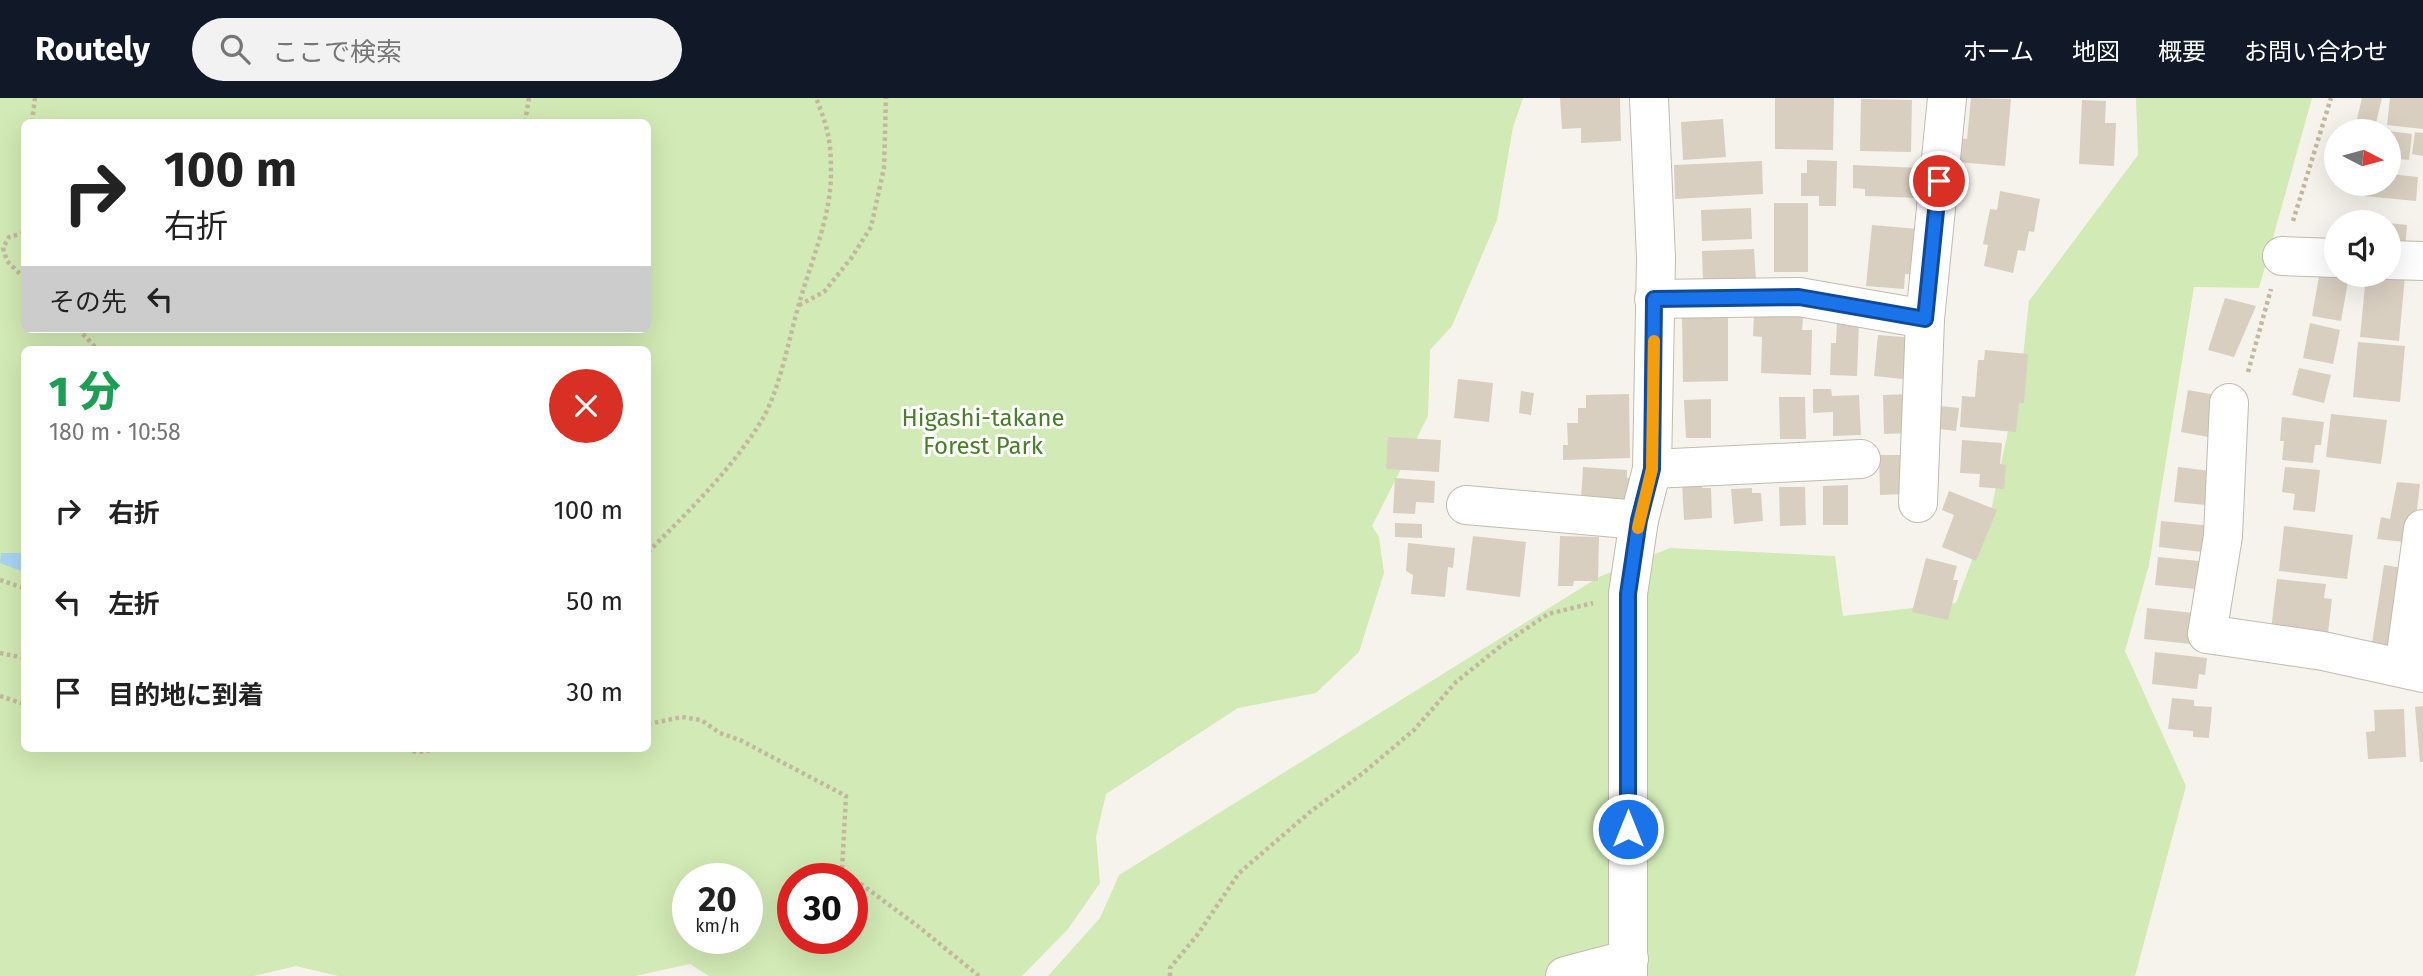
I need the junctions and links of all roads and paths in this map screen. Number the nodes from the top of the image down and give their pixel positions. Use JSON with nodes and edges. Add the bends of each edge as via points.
{"nodes":[{"id":1,"x":35,"y":98,"type":"edge"},
{"id":2,"x":529,"y":98,"type":"edge"},
{"id":3,"x":816,"y":98,"type":"edge"},
{"id":4,"x":886,"y":98,"type":"edge"},
{"id":5,"x":1648,"y":98,"type":"edge"},
{"id":6,"x":1947,"y":98,"type":"edge"},
{"id":7,"x":2330,"y":98,"type":"edge"},
{"id":8,"x":32,"y":119,"type":"edge"},
{"id":9,"x":526,"y":119,"type":"edge"},
{"id":10,"x":21,"y":234,"type":"edge"},
{"id":11,"x":2282,"y":256,"type":"junction"},
{"id":12,"x":2324,"y":258,"type":"edge"},
{"id":13,"x":2401,"y":260,"type":"edge"},
{"id":14,"x":2423,"y":261,"type":"edge"},
{"id":15,"x":21,"y":275,"type":"edge"},
{"id":16,"x":1654,"y":299,"type":"junction"},
{"id":17,"x":799,"y":305,"type":"junction"},
{"id":18,"x":1925,"y":319,"type":"junction"},
{"id":19,"x":82,"y":333,"type":"edge"},
{"id":20,"x":94,"y":346,"type":"edge"},
{"id":21,"x":2238,"y":390,"type":"joint"},
{"id":22,"x":1861,"y":459,"type":"dead end"},
{"id":23,"x":1652,"y":469,"type":"junction"},
{"id":24,"x":1918,"y":503,"type":"dead end"},
{"id":25,"x":1466,"y":505,"type":"dead end"},
{"id":26,"x":1639,"y":520,"type":"junction"},
{"id":27,"x":2423,"y":529,"type":"edge"},
{"id":28,"x":651,"y":549,"type":"edge"},
{"id":29,"x":0,"y":580,"type":"edge"},
{"id":30,"x":21,"y":587,"type":"edge"},
{"id":31,"x":1628,"y":594,"type":"junction"},
{"id":32,"x":0,"y":653,"type":"edge"},
{"id":33,"x":21,"y":657,"type":"edge"},
{"id":34,"x":2414,"y":671,"type":"edge"},
{"id":35,"x":0,"y":696,"type":"edge"},
{"id":36,"x":21,"y":703,"type":"edge"},
{"id":37,"x":651,"y":723,"type":"edge"},
{"id":38,"x":1628,"y":968,"type":"edge"},
{"id":39,"x":979,"y":976,"type":"edge"},
{"id":40,"x":1170,"y":976,"type":"edge"},
{"id":41,"x":1565,"y":976,"type":"edge"}],
"edges":[{"from":1,"to":8,"type":"path"},
{"from":2,"to":9,"type":"path"},
{"from":3,"to":17,"type":"path","via":[[829,129],[832,171],[829,202]]},
{"from":4,"to":17,"type":"path","via":[[884,168],[871,227],[824,292]]},
{"from":5,"to":16,"type":"street"},
{"from":6,"to":18,"type":"street"},
{"from":7,"to":11,"type":"path"},
{"from":10,"to":15,"type":"path","via":[[9,237],[3,248],[6,261]]},
{"from":11,"to":12,"type":"street"},
{"from":11,"to":21,"type":"path"},
{"from":13,"to":14,"type":"street"},
{"from":16,"to":18,"type":"street","via":[[1799,297]]},
{"from":16,"to":23,"type":"street"},
{"from":17,"to":28,"type":"path","via":[[763,418],[712,487]]},
{"from":18,"to":24,"type":"street"},
{"from":19,"to":20,"type":"path"},
{"from":21,"to":34,"type":"street","via":[[2223,536],[2207,634],[2323,651]]},
{"from":22,"to":23,"type":"street"},
{"from":23,"to":26,"type":"street"},
{"from":25,"to":26,"type":"street"},
{"from":26,"to":31,"type":"street"},
{"from":27,"to":34,"type":"street"},
{"from":29,"to":30,"type":"path"},
{"from":31,"to":38,"type":"street"},
{"from":31,"to":40,"type":"path","via":[[1548,614],[1455,682],[1415,730],[1239,873],[1170,968]]},
{"from":32,"to":33,"type":"path"},
{"from":35,"to":36,"type":"path"},
{"from":37,"to":39,"type":"path","via":[[682,717],[701,720],[846,796],[842,870]]},
{"from":38,"to":41,"type":"street"}]}
